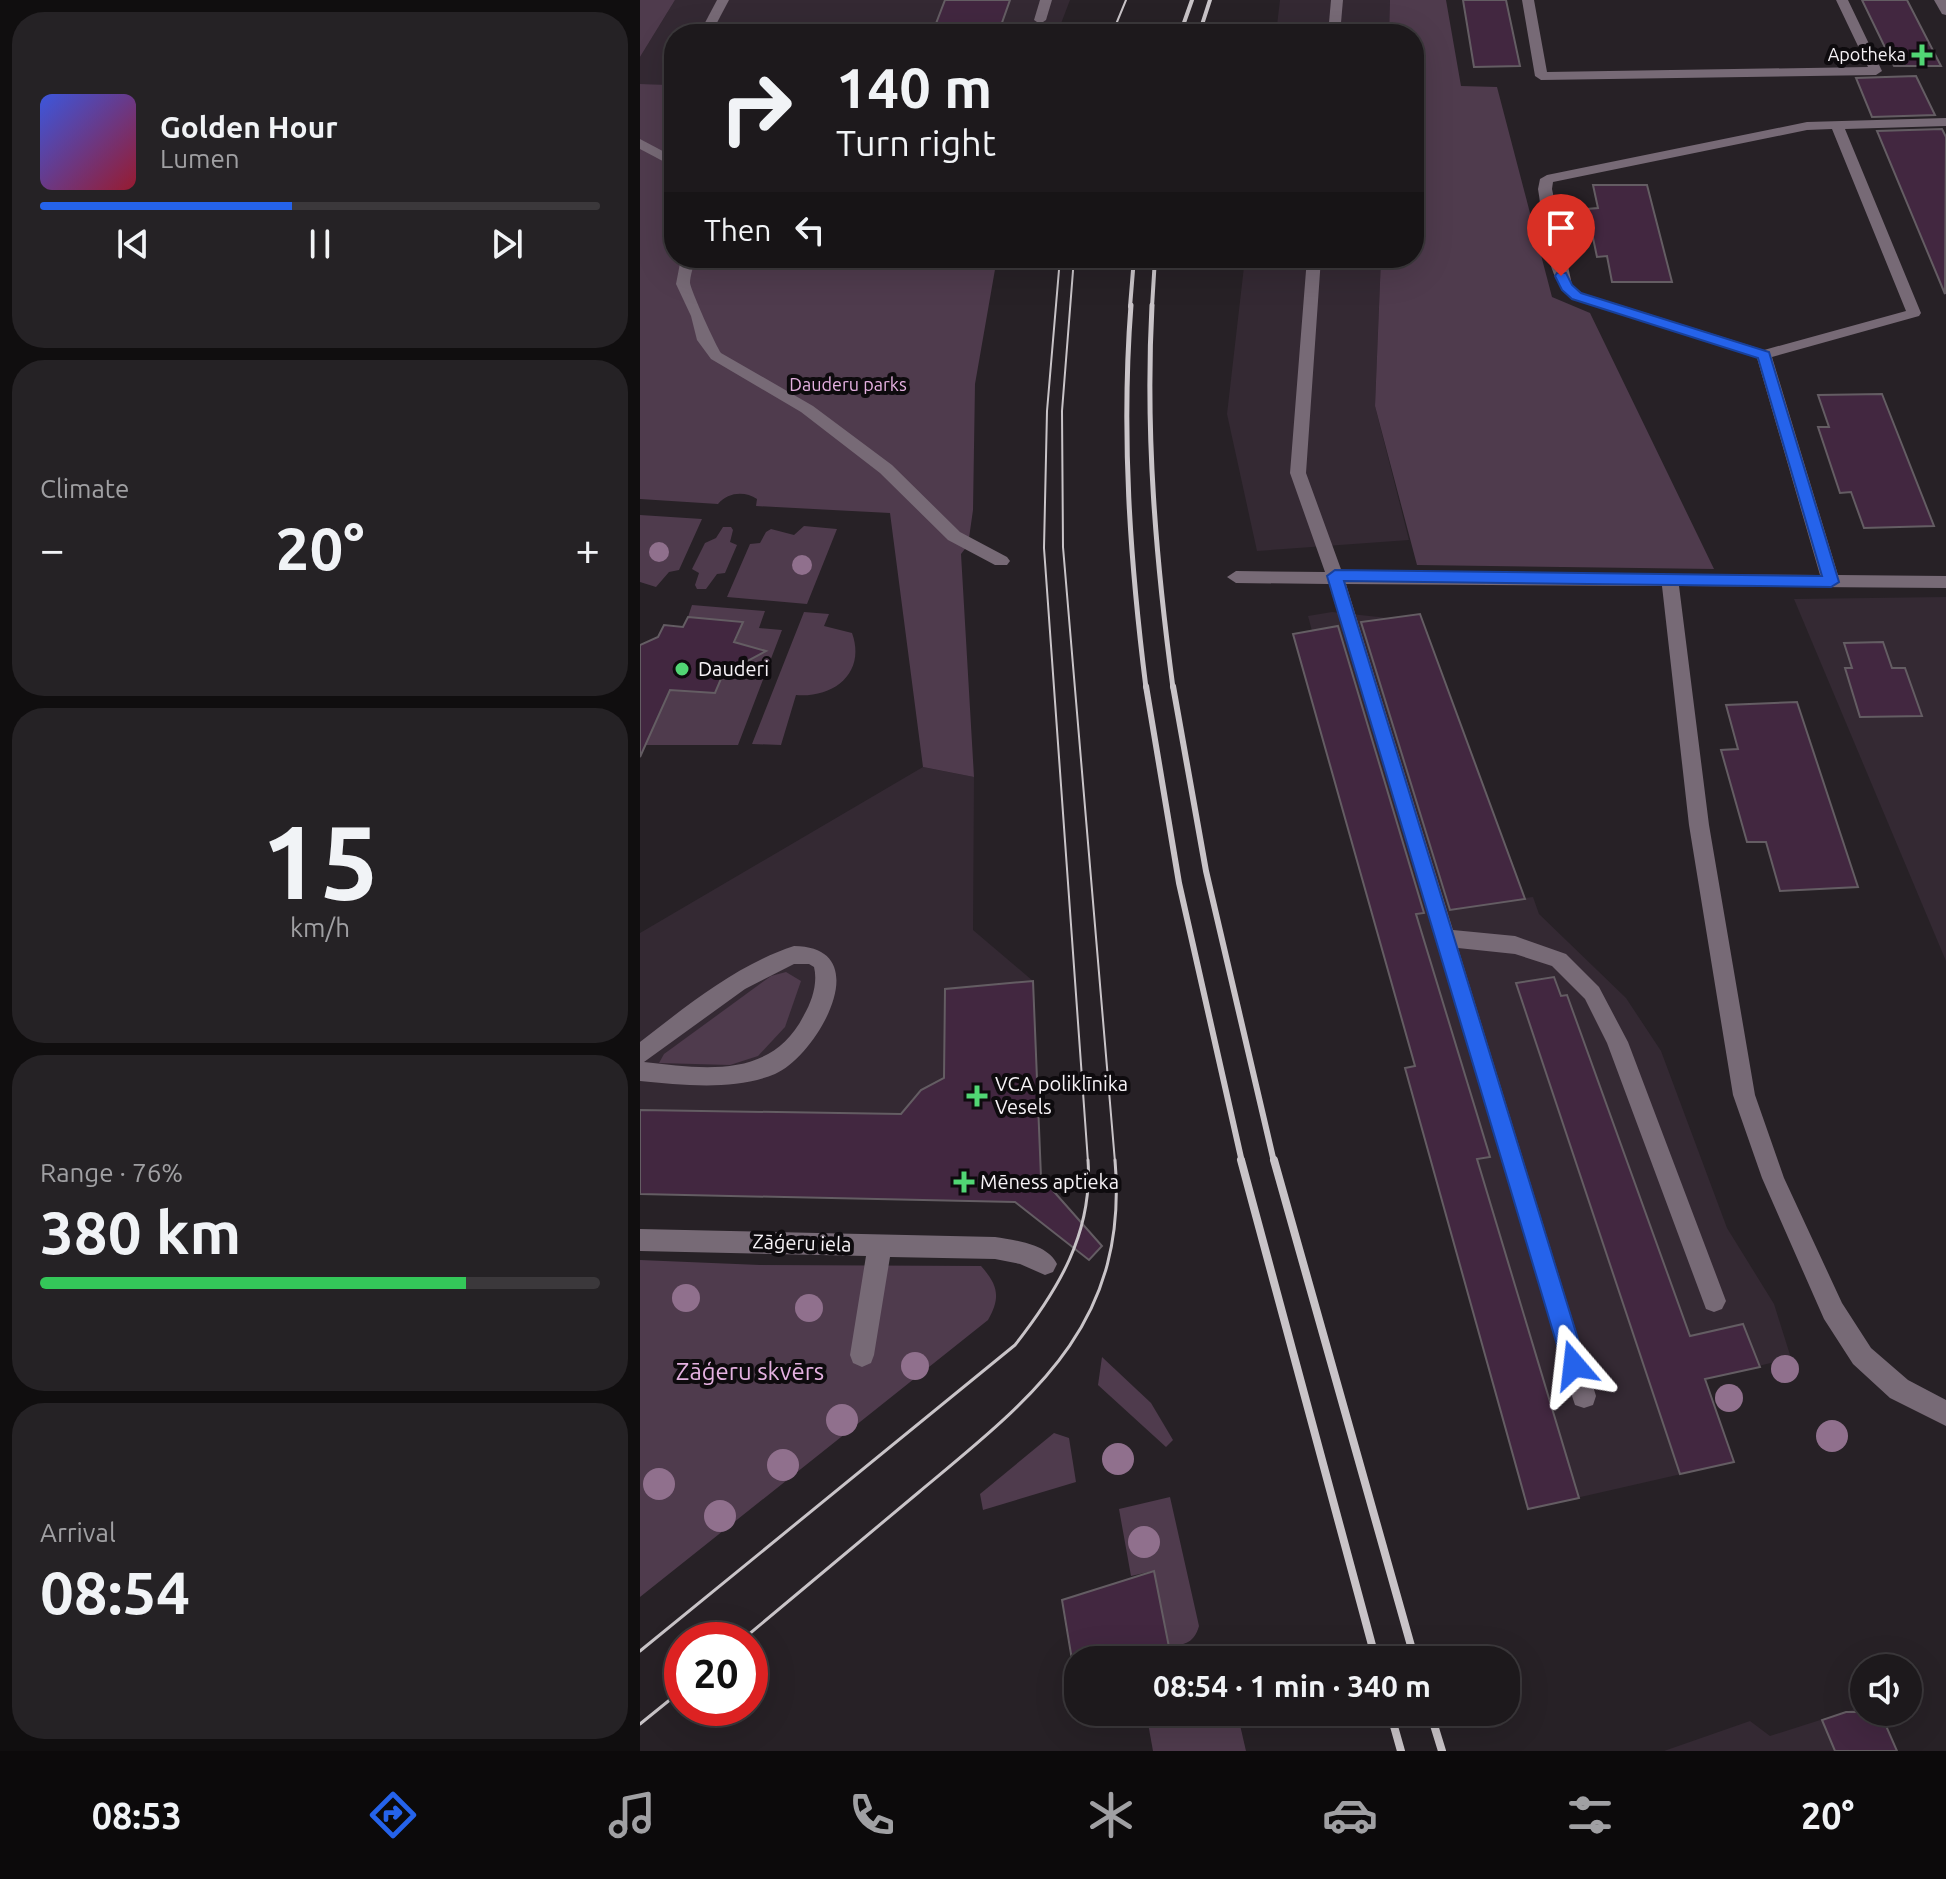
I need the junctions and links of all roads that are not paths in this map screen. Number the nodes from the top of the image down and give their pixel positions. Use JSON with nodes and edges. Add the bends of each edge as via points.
{"nodes":[{"id":1,"x":723,"y":0,"type":"edge"},
{"id":2,"x":1046,"y":0,"type":"edge"},
{"id":3,"x":1337,"y":0,"type":"edge"},
{"id":4,"x":1528,"y":0,"type":"edge"},
{"id":5,"x":1842,"y":0,"type":"edge"},
{"id":6,"x":1940,"y":0,"type":"edge"},
{"id":7,"x":1946,"y":11,"type":"edge"},
{"id":8,"x":1040,"y":20,"type":"dead end"},
{"id":9,"x":710,"y":24,"type":"edge"},
{"id":10,"x":1335,"y":24,"type":"edge"},
{"id":11,"x":1946,"y":122,"type":"edge"},
{"id":12,"x":1836,"y":123,"type":"junction"},
{"id":13,"x":640,"y":143,"type":"edge"},
{"id":14,"x":664,"y":157,"type":"edge"},
{"id":15,"x":686,"y":268,"type":"edge"},
{"id":16,"x":1313,"y":268,"type":"edge"},
{"id":17,"x":1764,"y":355,"type":"junction"},
{"id":18,"x":1001,"y":561,"type":"dead end"},
{"id":19,"x":1335,"y":576,"type":"junction"},
{"id":20,"x":1236,"y":577,"type":"dead end"},
{"id":21,"x":1670,"y":582,"type":"junction"},
{"id":22,"x":1831,"y":582,"type":"junction"},
{"id":23,"x":1946,"y":582,"type":"edge"},
{"id":24,"x":1443,"y":938,"type":"junction"},
{"id":25,"x":640,"y":1054,"type":"edge"},
{"id":26,"x":640,"y":1071,"type":"edge"},
{"id":27,"x":640,"y":1240,"type":"edge"},
{"id":28,"x":880,"y":1245,"type":"junction"},
{"id":29,"x":1045,"y":1264,"type":"dead end"},
{"id":30,"x":1714,"y":1301,"type":"dead end"},
{"id":31,"x":862,"y":1355,"type":"dead end"},
{"id":32,"x":1584,"y":1396,"type":"dead end"},
{"id":33,"x":1946,"y":1413,"type":"edge"}],
"edges":[{"from":1,"to":9,"type":"street"},
{"from":2,"to":8,"type":"street"},
{"from":3,"to":10,"type":"street"},
{"from":4,"to":5,"type":"street","via":[[1541,76],[1876,71]]},
{"from":6,"to":7,"type":"street"},
{"from":11,"to":12,"type":"street"},
{"from":12,"to":17,"type":"street","via":[[1914,313]]},
{"from":12,"to":17,"type":"street","via":[[1547,179],[1561,276],[1577,296]]},
{"from":13,"to":14,"type":"street"},
{"from":15,"to":18,"type":"street","via":[[683,284],[704,340],[716,356],[807,409],[886,469],[954,536]]},
{"from":16,"to":19,"type":"street","via":[[1298,473]]},
{"from":17,"to":22,"type":"street"},
{"from":19,"to":20,"type":"street"},
{"from":19,"to":21,"type":"street"},
{"from":19,"to":24,"type":"street"},
{"from":21,"to":22,"type":"street"},
{"from":21,"to":33,"type":"street","via":[[1699,825],[1744,1095],[1773,1178],[1833,1311],[1862,1356],[1899,1389]]},
{"from":22,"to":23,"type":"street"},
{"from":24,"to":30,"type":"street","via":[[1515,945],[1559,960],[1592,993],[1617,1042]]},
{"from":24,"to":32,"type":"street"},
{"from":25,"to":26,"type":"street","via":[[777,960],[807,955],[827,968],[829,977],[814,1014],[781,1060],[740,1074]]},
{"from":27,"to":28,"type":"street","name":"Zāģeru iela"},
{"from":28,"to":29,"type":"street","name":"Zāģeru iela","via":[[995,1248]]},
{"from":28,"to":31,"type":"street"}]}
